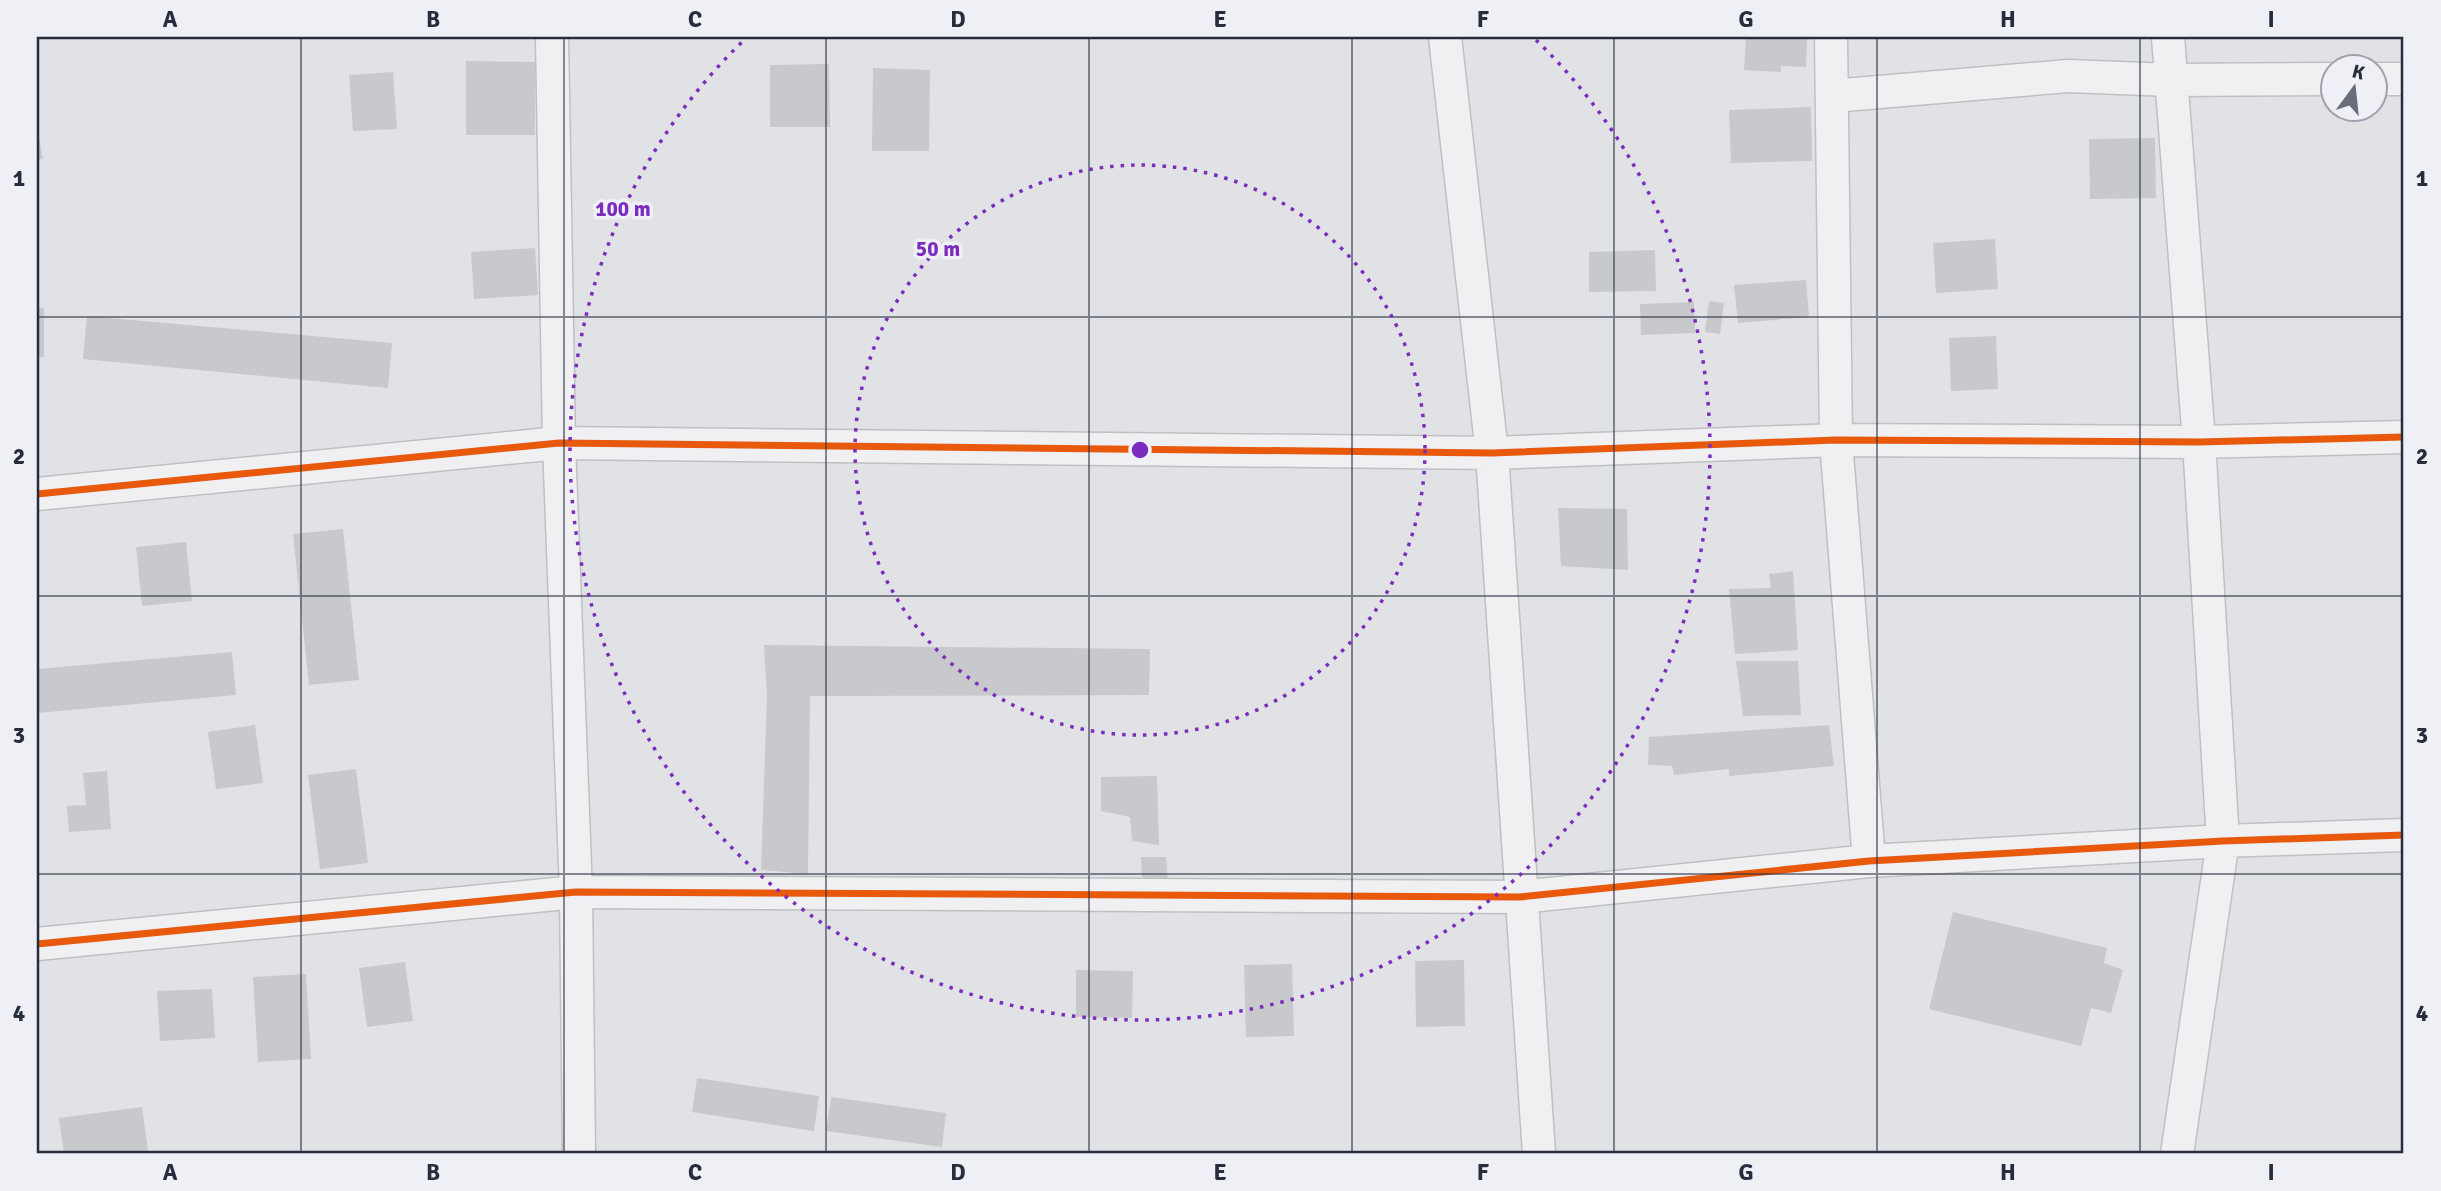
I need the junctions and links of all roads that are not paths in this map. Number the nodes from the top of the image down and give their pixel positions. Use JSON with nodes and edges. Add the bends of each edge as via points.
{"nodes":[{"id":1,"x":552,"y":37,"type":"edge"},
{"id":2,"x":1445,"y":37,"type":"edge"},
{"id":3,"x":1830,"y":37,"type":"edge"},
{"id":4,"x":2168,"y":37,"type":"edge"},
{"id":5,"x":2318,"y":79,"type":"edge"},
{"id":6,"x":2171,"y":80,"type":"junction"},
{"id":7,"x":1832,"y":96,"type":"junction"},
{"id":8,"x":2404,"y":437,"type":"edge"},
{"id":9,"x":1836,"y":440,"type":"junction"},
{"id":10,"x":2199,"y":442,"type":"junction"},
{"id":11,"x":559,"y":443,"type":"junction"},
{"id":12,"x":1492,"y":453,"type":"junction"},
{"id":13,"x":37,"y":494,"type":"edge"},
{"id":14,"x":2404,"y":835,"type":"edge"},
{"id":15,"x":2223,"y":841,"type":"junction"},
{"id":16,"x":1869,"y":862,"type":"junction"},
{"id":17,"x":576,"y":892,"type":"junction"},
{"id":18,"x":1520,"y":897,"type":"junction"},
{"id":19,"x":37,"y":944,"type":"edge"},
{"id":20,"x":579,"y":1154,"type":"edge"},
{"id":21,"x":1539,"y":1154,"type":"edge"},
{"id":22,"x":2177,"y":1154,"type":"edge"}],
"edges":[{"from":1,"to":11,"type":"street"},
{"from":2,"to":12,"type":"street"},
{"from":3,"to":7,"type":"street"},
{"from":4,"to":6,"type":"street"},
{"from":5,"to":6,"type":"street"},
{"from":6,"to":7,"type":"street","via":[[2068,76]]},
{"from":6,"to":10,"type":"street"},
{"from":7,"to":9,"type":"street"},
{"from":8,"to":10,"type":"street"},
{"from":9,"to":10,"type":"street"},
{"from":9,"to":12,"type":"street"},
{"from":9,"to":16,"type":"street"},
{"from":10,"to":15,"type":"street"},
{"from":11,"to":12,"type":"street"},
{"from":11,"to":13,"type":"street"},
{"from":11,"to":17,"type":"street"},
{"from":12,"to":18,"type":"street"},
{"from":14,"to":15,"type":"street"},
{"from":15,"to":16,"type":"street"},
{"from":15,"to":22,"type":"street"},
{"from":16,"to":18,"type":"street"},
{"from":17,"to":18,"type":"street"},
{"from":17,"to":19,"type":"street"},
{"from":17,"to":20,"type":"street"},
{"from":18,"to":21,"type":"street"}]}
